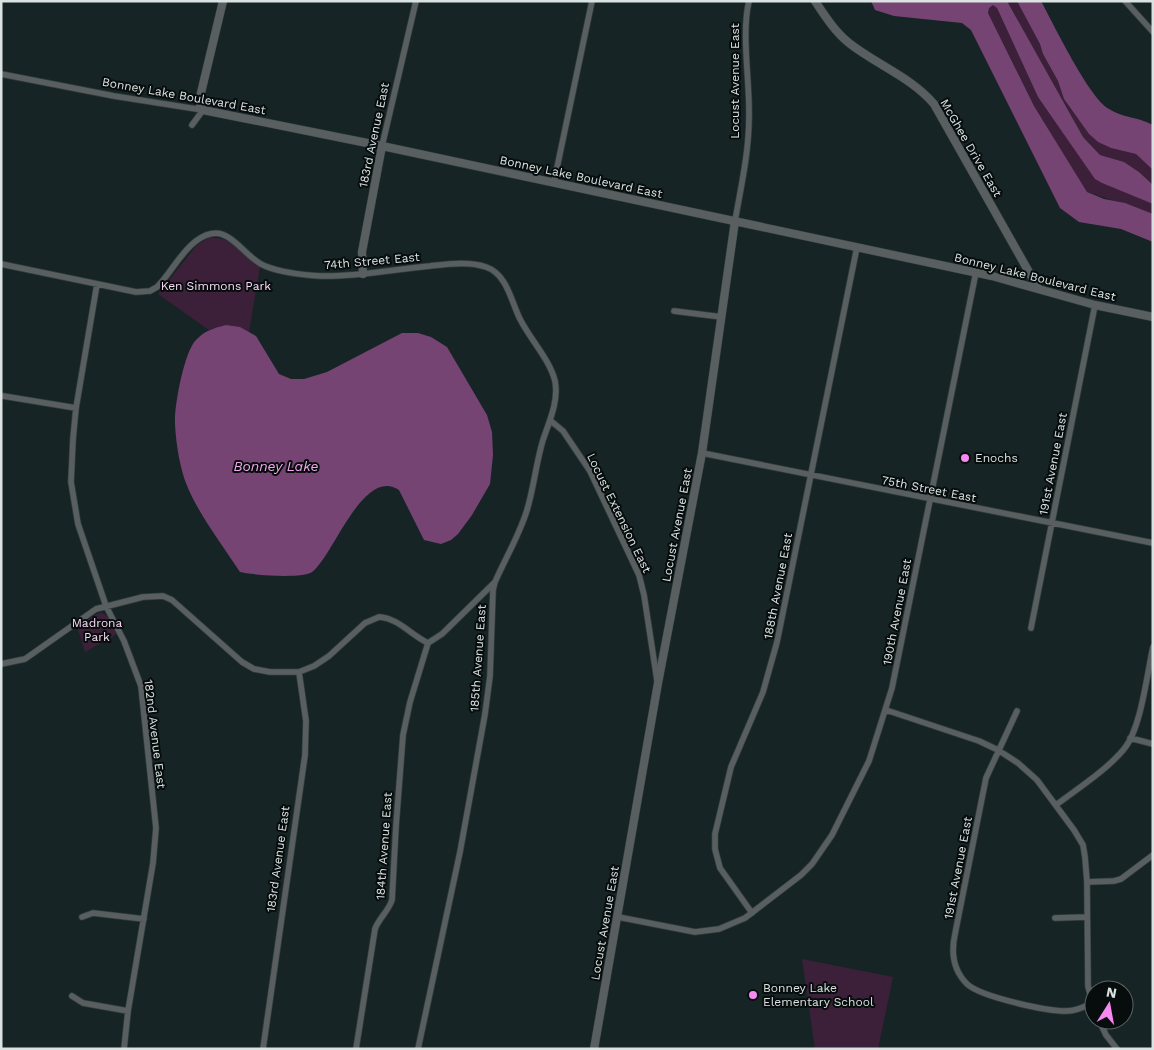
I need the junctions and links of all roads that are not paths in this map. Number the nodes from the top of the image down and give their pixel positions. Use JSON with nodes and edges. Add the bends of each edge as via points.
{"nodes":[{"id":1,"x":223,"y":1,"type":"edge"},
{"id":2,"x":416,"y":1,"type":"edge"},
{"id":3,"x":592,"y":1,"type":"edge"},
{"id":4,"x":749,"y":1,"type":"edge"},
{"id":5,"x":815,"y":1,"type":"edge"},
{"id":6,"x":1125,"y":1,"type":"edge"},
{"id":7,"x":1153,"y":32,"type":"edge"},
{"id":8,"x":1,"y":74,"type":"edge"},
{"id":9,"x":203,"y":110,"type":"junction"},
{"id":10,"x":192,"y":125,"type":"dead end"},
{"id":11,"x":382,"y":146,"type":"junction"},
{"id":12,"x":554,"y":182,"type":"junction"},
{"id":13,"x":736,"y":221,"type":"junction"},
{"id":14,"x":857,"y":247,"type":"junction"},
{"id":15,"x":1,"y":264,"type":"edge"},
{"id":16,"x":976,"y":272,"type":"junction"},
{"id":17,"x":363,"y":274,"type":"junction"},
{"id":18,"x":97,"y":284,"type":"junction"},
{"id":19,"x":505,"y":286,"type":"joint"},
{"id":20,"x":1038,"y":288,"type":"junction"},
{"id":21,"x":1095,"y":305,"type":"junction"},
{"id":22,"x":674,"y":311,"type":"dead end"},
{"id":23,"x":722,"y":316,"type":"junction"},
{"id":24,"x":1153,"y":317,"type":"edge"},
{"id":25,"x":3,"y":396,"type":"dead end"},
{"id":26,"x":76,"y":408,"type":"junction"},
{"id":27,"x":551,"y":420,"type":"junction"},
{"id":28,"x":702,"y":453,"type":"junction"},
{"id":29,"x":811,"y":475,"type":"junction"},
{"id":30,"x":930,"y":499,"type":"junction"},
{"id":31,"x":1051,"y":523,"type":"junction"},
{"id":32,"x":1153,"y":543,"type":"edge"},
{"id":33,"x":494,"y":582,"type":"junction"},
{"id":34,"x":106,"y":606,"type":"junction"},
{"id":35,"x":1031,"y":628,"type":"dead end"},
{"id":36,"x":428,"y":643,"type":"junction"},
{"id":37,"x":1153,"y":647,"type":"edge"},
{"id":38,"x":1,"y":664,"type":"edge"},
{"id":39,"x":299,"y":672,"type":"junction"},
{"id":40,"x":658,"y":683,"type":"junction"},
{"id":41,"x":886,"y":710,"type":"junction"},
{"id":42,"x":1017,"y":711,"type":"dead end"},
{"id":43,"x":1130,"y":738,"type":"junction"},
{"id":44,"x":1153,"y":744,"type":"edge"},
{"id":45,"x":998,"y":750,"type":"junction"},
{"id":46,"x":1056,"y":805,"type":"junction"},
{"id":47,"x":1153,"y":855,"type":"edge"},
{"id":48,"x":1087,"y":882,"type":"junction"},
{"id":49,"x":752,"y":913,"type":"junction"},
{"id":50,"x":82,"y":917,"type":"dead end"},
{"id":51,"x":618,"y":917,"type":"junction"},
{"id":52,"x":1088,"y":917,"type":"junction"},
{"id":53,"x":1055,"y":918,"type":"dead end"},
{"id":54,"x":144,"y":919,"type":"junction"},
{"id":55,"x":1088,"y":980,"type":"edge"},
{"id":56,"x":72,"y":996,"type":"dead end"},
{"id":57,"x":1084,"y":1007,"type":"edge"},
{"id":58,"x":128,"y":1011,"type":"junction"},
{"id":59,"x":1103,"y":1030,"type":"edge"},
{"id":60,"x":124,"y":1049,"type":"edge"},
{"id":61,"x":263,"y":1049,"type":"edge"},
{"id":62,"x":356,"y":1049,"type":"edge"},
{"id":63,"x":418,"y":1049,"type":"edge"},
{"id":64,"x":594,"y":1049,"type":"edge"},
{"id":65,"x":1117,"y":1049,"type":"edge"}],
"edges":[{"from":1,"to":9,"type":"street","via":[[200,97]]},
{"from":2,"to":11,"type":"street","name":"183rd Avenue East"},
{"from":3,"to":12,"type":"street"},
{"from":4,"to":13,"type":"street","name":"Locust Avenue East","via":[[746,18],[749,127]]},
{"from":5,"to":20,"type":"street","name":"McGhee Drive East","via":[[844,38],[913,85],[934,104]]},
{"from":6,"to":7,"type":"street"},
{"from":8,"to":9,"type":"street","name":"Bonney Lake Boulevard East"},
{"from":9,"to":10,"type":"street"},
{"from":9,"to":11,"type":"street","name":"Bonney Lake Boulevard East"},
{"from":11,"to":12,"type":"street","name":"Bonney Lake Boulevard East"},
{"from":11,"to":17,"type":"street","name":"183rd Avenue East","via":[[362,252]]},
{"from":12,"to":13,"type":"street","name":"Bonney Lake Boulevard East"},
{"from":13,"to":14,"type":"street","name":"Bonney Lake Boulevard East"},
{"from":13,"to":23,"type":"street","name":"Locust Avenue East"},
{"from":14,"to":16,"type":"street","name":"Bonney Lake Boulevard East"},
{"from":14,"to":29,"type":"street","name":"188th Avenue East"},
{"from":15,"to":18,"type":"street","name":"74th Street East"},
{"from":16,"to":20,"type":"street","name":"Bonney Lake Boulevard East"},
{"from":16,"to":30,"type":"street","name":"190th Avenue East"},
{"from":17,"to":18,"type":"street","name":"74th Street East","via":[[321,276],[272,269],[252,258],[230,236],[215,234],[196,241],[150,291],[136,292]]},
{"from":17,"to":19,"type":"street","name":"74th Street East","via":[[472,264],[494,270]]},
{"from":18,"to":26,"type":"street","name":"182nd Avenue East"},
{"from":19,"to":27,"type":"street","name":"185th Avenue East","via":[[520,320],[554,378],[556,387]]},
{"from":20,"to":21,"type":"street","name":"Bonney Lake Boulevard East"},
{"from":21,"to":24,"type":"street","name":"Bonney Lake Boulevard East"},
{"from":21,"to":31,"type":"street","name":"191st Avenue East"},
{"from":22,"to":23,"type":"street"},
{"from":23,"to":28,"type":"street","name":"Locust Avenue East"},
{"from":25,"to":26,"type":"street"},
{"from":26,"to":34,"type":"street","name":"182nd Avenue East","via":[[71,461],[74,502],[78,524]]},
{"from":27,"to":33,"type":"street","name":"185th Avenue East","via":[[527,512]]},
{"from":27,"to":40,"type":"street","name":"Locust Extension East","via":[[564,431],[590,471],[639,575]]},
{"from":28,"to":29,"type":"street","name":"75th Street East"},
{"from":28,"to":40,"type":"street","name":"Locust Avenue East"},
{"from":29,"to":30,"type":"street","name":"75th Street East"},
{"from":29,"to":49,"type":"street","name":"188th Avenue East","via":[[773,659],[763,692],[731,767],[715,834],[720,868]]},
{"from":30,"to":31,"type":"street","name":"75th Street East"},
{"from":30,"to":41,"type":"street","name":"190th Avenue East"},
{"from":31,"to":32,"type":"street","name":"75th Street East"},
{"from":31,"to":35,"type":"street","name":"191st Avenue East"},
{"from":33,"to":36,"type":"street","via":[[449,628]]},
{"from":33,"to":63,"type":"street","name":"185th Avenue East","via":[[485,714],[460,852]]},
{"from":34,"to":38,"type":"street","via":[[86,614],[25,659]]},
{"from":34,"to":39,"type":"street","via":[[143,597],[167,597],[248,666],[270,672]]},
{"from":34,"to":54,"type":"street","name":"182nd Avenue East","via":[[141,686],[156,828]]},
{"from":36,"to":39,"type":"street","via":[[395,621],[375,618],[322,662]]},
{"from":36,"to":62,"type":"street","name":"184th Avenue East","via":[[404,728],[392,900],[375,929]]},
{"from":37,"to":43,"type":"street","via":[[1140,711]]},
{"from":39,"to":61,"type":"street","name":"183rd Avenue East","via":[[306,721],[305,755]]},
{"from":40,"to":51,"type":"street","name":"Locust Avenue East"},
{"from":41,"to":45,"type":"street"},
{"from":41,"to":49,"type":"street","name":"190th Avenue East","via":[[869,761],[824,848],[800,875]]},
{"from":42,"to":45,"type":"street","name":"191st Avenue East"},
{"from":43,"to":44,"type":"street"},
{"from":43,"to":46,"type":"street","via":[[1117,757]]},
{"from":45,"to":46,"type":"street","via":[[1028,771]]},
{"from":45,"to":57,"type":"street","name":"191st Avenue East","via":[[984,788],[954,934],[953,956],[960,974],[978,992],[1065,1011]]},
{"from":46,"to":48,"type":"street","via":[[1082,846]]},
{"from":47,"to":48,"type":"street","via":[[1121,879]]},
{"from":48,"to":52,"type":"street"},
{"from":49,"to":51,"type":"street","name":"190th Avenue East","via":[[719,929],[695,932]]},
{"from":50,"to":54,"type":"street","via":[[93,913]]},
{"from":51,"to":64,"type":"street","name":"Locust Avenue East"},
{"from":52,"to":53,"type":"street"},
{"from":52,"to":55,"type":"street"},
{"from":54,"to":58,"type":"street","name":"182nd Avenue East"},
{"from":56,"to":58,"type":"street","via":[[83,1003]]},
{"from":58,"to":60,"type":"street","name":"182nd Avenue East"},
{"from":59,"to":65,"type":"street"}]}
